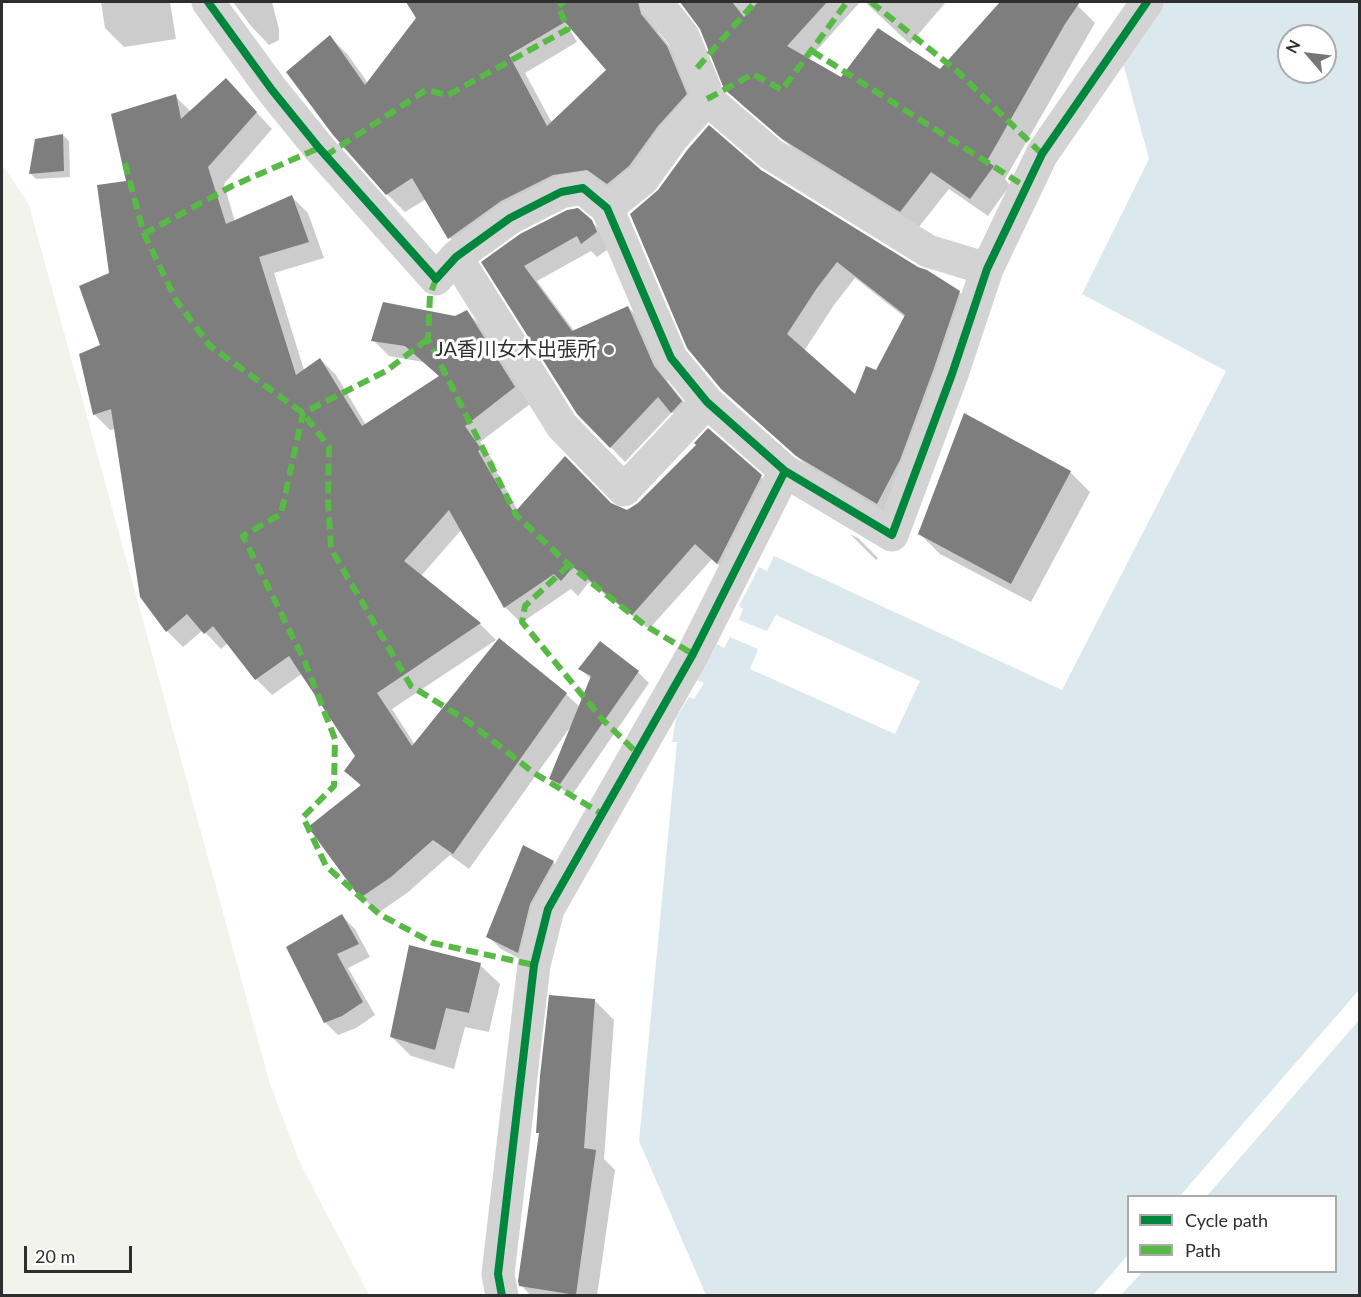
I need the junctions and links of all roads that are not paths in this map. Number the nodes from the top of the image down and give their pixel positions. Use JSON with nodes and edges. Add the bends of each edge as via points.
{"nodes":[{"id":1,"x":208,"y":2,"type":"edge"},
{"id":2,"x":656,"y":2,"type":"edge"},
{"id":3,"x":1147,"y":2,"type":"edge"},
{"id":4,"x":707,"y":99,"type":"junction"},
{"id":5,"x":607,"y":208,"type":"junction"},
{"id":6,"x":456,"y":257,"type":"junction"},
{"id":7,"x":987,"y":269,"type":"junction"},
{"id":8,"x":706,"y":402,"type":"junction"},
{"id":9,"x":785,"y":471,"type":"junction"},
{"id":10,"x":502,"y":1296,"type":"edge"}],
"edges":[{"from":1,"to":6,"type":"street","via":[[325,156],[436,279]]},
{"from":2,"to":4,"type":"street","via":[[683,36]]},
{"from":3,"to":7,"type":"street","via":[[1042,154]]},
{"from":4,"to":5,"type":"street","via":[[643,179]]},
{"from":4,"to":7,"type":"street","via":[[771,154],[928,252]]},
{"from":5,"to":6,"type":"street","via":[[582,188],[561,192],[510,218]]},
{"from":5,"to":8,"type":"street","via":[[671,358]]},
{"from":6,"to":8,"type":"street","via":[[562,426],[624,490]]},
{"from":7,"to":9,"type":"street","via":[[892,535]]},
{"from":8,"to":9,"type":"street"},
{"from":9,"to":10,"type":"street","via":[[693,654],[548,909],[531,989],[498,1274]]}]}
